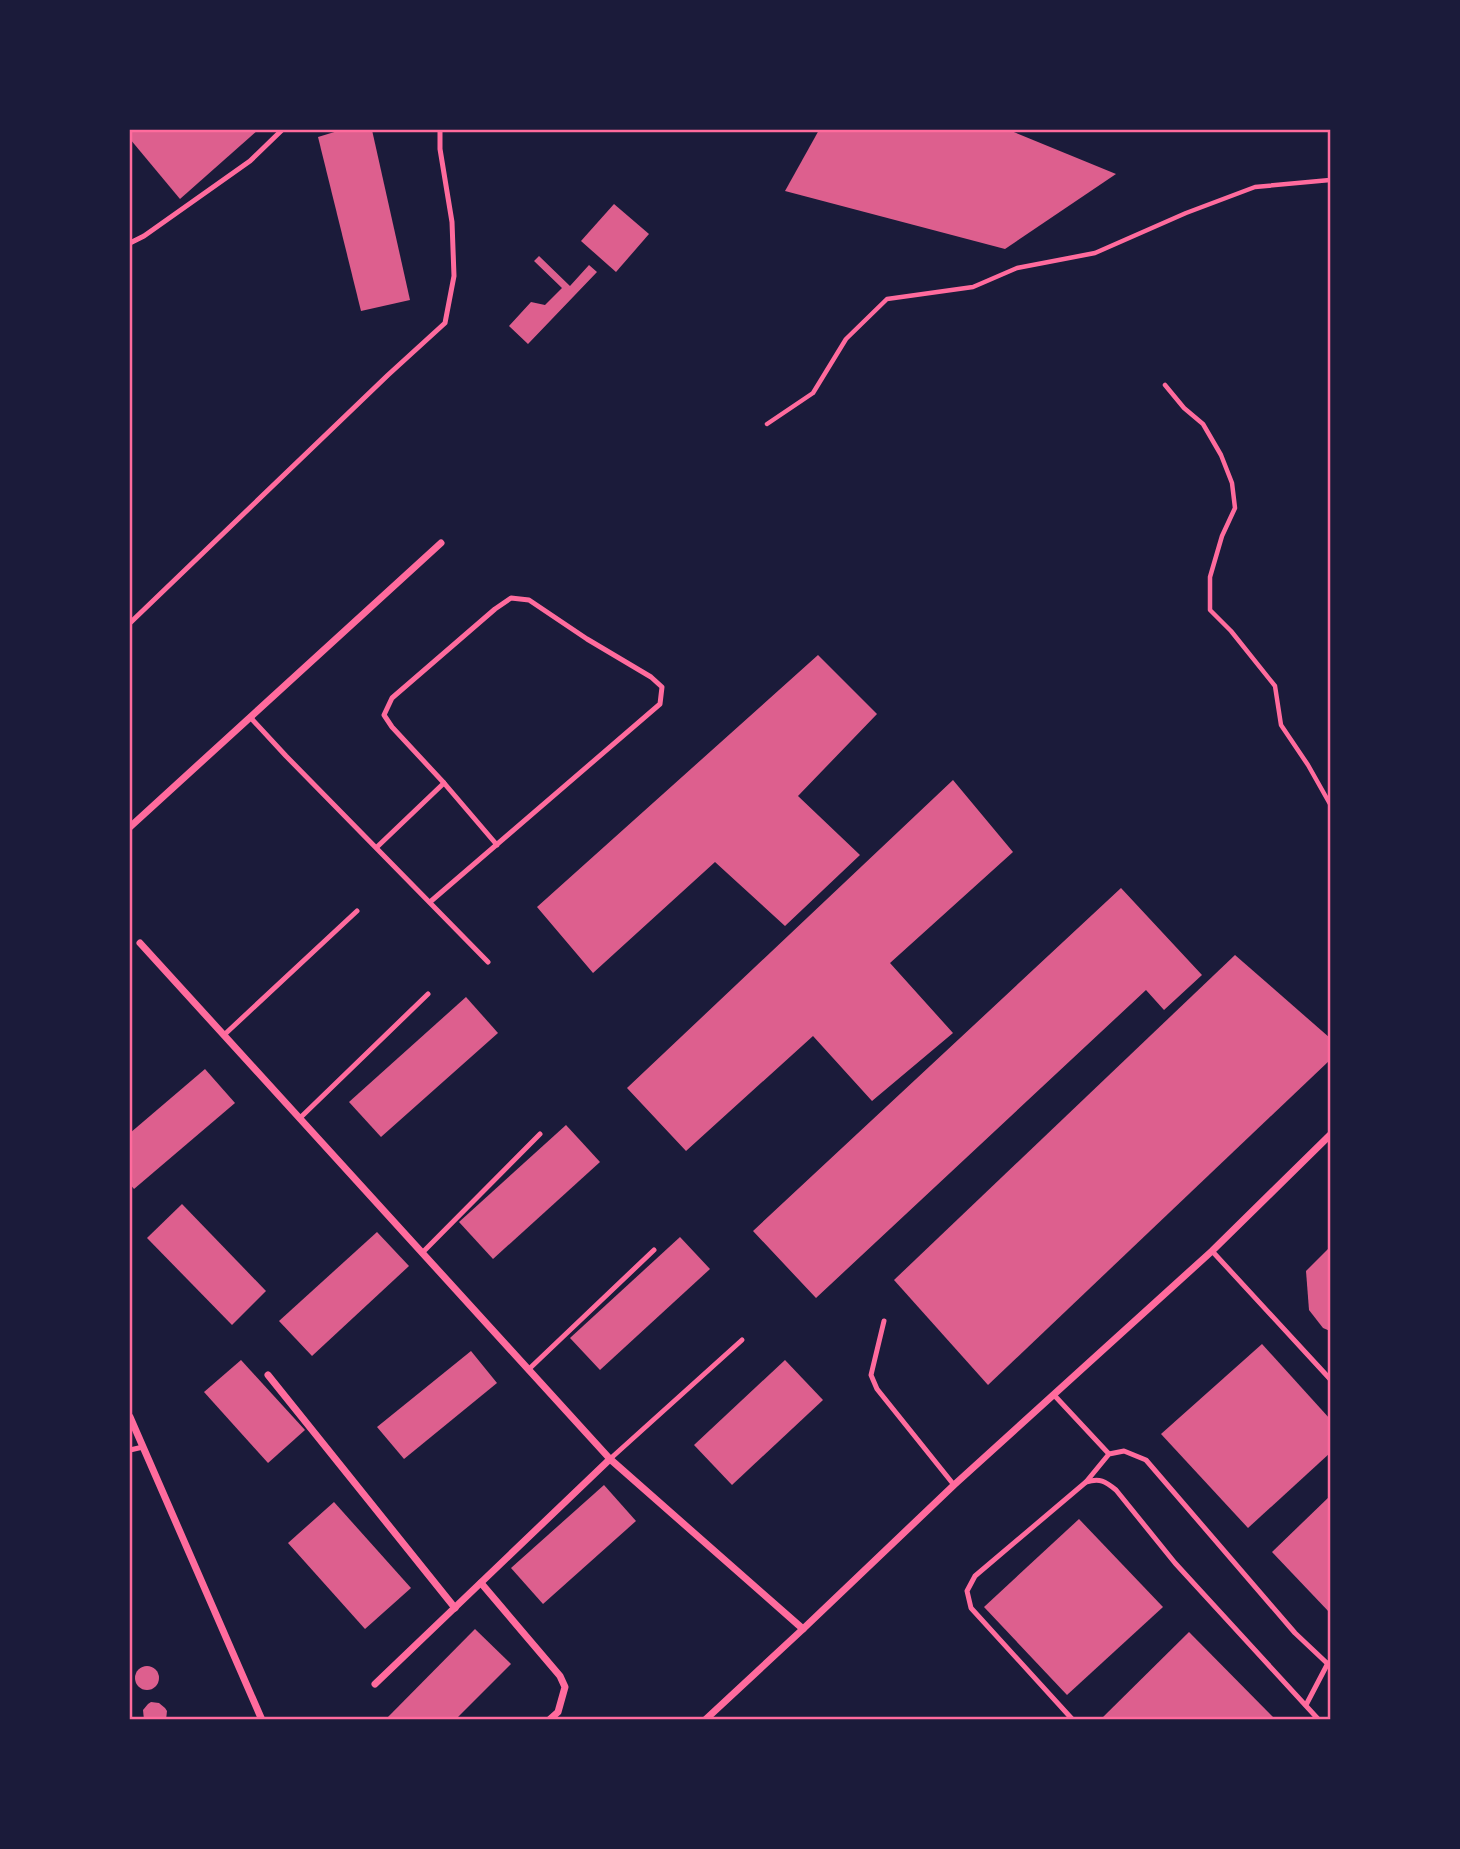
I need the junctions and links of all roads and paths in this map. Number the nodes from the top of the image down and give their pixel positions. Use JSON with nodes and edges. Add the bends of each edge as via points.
{"nodes":[{"id":1,"x":282,"y":130,"type":"edge"},
{"id":2,"x":440,"y":130,"type":"edge"},
{"id":3,"x":1331,"y":180,"type":"edge"},
{"id":4,"x":130,"y":243,"type":"edge"},
{"id":5,"x":1165,"y":385,"type":"dead end"},
{"id":6,"x":767,"y":424,"type":"dead end"},
{"id":7,"x":441,"y":543,"type":"dead end"},
{"id":8,"x":130,"y":623,"type":"edge"},
{"id":9,"x":250,"y":717,"type":"junction"},
{"id":10,"x":444,"y":783,"type":"junction"},
{"id":11,"x":1331,"y":804,"type":"edge"},
{"id":12,"x":130,"y":827,"type":"edge"},
{"id":13,"x":497,"y":845,"type":"junction"},
{"id":14,"x":377,"y":847,"type":"junction"},
{"id":15,"x":430,"y":902,"type":"junction"},
{"id":16,"x":357,"y":911,"type":"dead end"},
{"id":17,"x":140,"y":943,"type":"dead end"},
{"id":18,"x":488,"y":962,"type":"dead end"},
{"id":19,"x":428,"y":994,"type":"dead end"},
{"id":20,"x":224,"y":1035,"type":"junction"},
{"id":21,"x":300,"y":1118,"type":"junction"},
{"id":22,"x":540,"y":1134,"type":"dead end"},
{"id":23,"x":1331,"y":1135,"type":"edge"},
{"id":24,"x":654,"y":1250,"type":"dead end"},
{"id":25,"x":1212,"y":1251,"type":"junction"},
{"id":26,"x":422,"y":1253,"type":"junction"},
{"id":27,"x":884,"y":1321,"type":"dead end"},
{"id":28,"x":742,"y":1340,"type":"dead end"},
{"id":29,"x":528,"y":1370,"type":"junction"},
{"id":30,"x":268,"y":1375,"type":"dead end"},
{"id":31,"x":1331,"y":1379,"type":"edge"},
{"id":32,"x":1054,"y":1395,"type":"junction"},
{"id":33,"x":130,"y":1417,"type":"edge"},
{"id":34,"x":143,"y":1447,"type":"junction"},
{"id":35,"x":130,"y":1450,"type":"edge"},
{"id":36,"x":1109,"y":1454,"type":"junction"},
{"id":37,"x":610,"y":1459,"type":"junction"},
{"id":38,"x":1086,"y":1482,"type":"junction"},
{"id":39,"x":954,"y":1485,"type":"junction"},
{"id":40,"x":481,"y":1583,"type":"junction"},
{"id":41,"x":456,"y":1608,"type":"junction"},
{"id":42,"x":803,"y":1629,"type":"junction"},
{"id":43,"x":1329,"y":1664,"type":"edge"},
{"id":44,"x":375,"y":1684,"type":"dead end"},
{"id":45,"x":1306,"y":1705,"type":"junction"},
{"id":46,"x":710,"y":1718,"type":"edge"},
{"id":47,"x":262,"y":1720,"type":"edge"},
{"id":48,"x":549,"y":1720,"type":"edge"},
{"id":49,"x":1073,"y":1720,"type":"edge"},
{"id":50,"x":1319,"y":1720,"type":"edge"}],
"edges":[{"from":1,"to":4,"type":"lane","via":[[250,161]]},
{"from":2,"to":8,"type":"lane","via":[[454,276],[445,323]]},
{"from":3,"to":6,"type":"path","via":[[1255,187],[1095,253],[1017,268],[973,287],[887,299],[846,339],[813,393]]},
{"from":5,"to":11,"type":"path","via":[[1203,424],[1232,484],[1235,509],[1210,577],[1210,610],[1275,686],[1281,725]]},
{"from":7,"to":9,"type":"street"},
{"from":9,"to":12,"type":"street"},
{"from":9,"to":14,"type":"lane"},
{"from":10,"to":13,"type":"lane"},
{"from":10,"to":13,"type":"lane","via":[[384,715],[392,698],[511,598],[529,600],[662,687],[660,704]]},
{"from":10,"to":14,"type":"lane"},
{"from":13,"to":15,"type":"lane"},
{"from":14,"to":15,"type":"lane"},
{"from":15,"to":18,"type":"lane"},
{"from":16,"to":20,"type":"lane"},
{"from":17,"to":20,"type":"street"},
{"from":19,"to":21,"type":"lane"},
{"from":20,"to":21,"type":"street"},
{"from":21,"to":26,"type":"street"},
{"from":22,"to":26,"type":"lane"},
{"from":23,"to":25,"type":"street"},
{"from":24,"to":29,"type":"lane"},
{"from":25,"to":31,"type":"lane"},
{"from":25,"to":32,"type":"street"},
{"from":26,"to":29,"type":"street"},
{"from":27,"to":39,"type":"lane","via":[[871,1374],[877,1389]]},
{"from":28,"to":37,"type":"lane"},
{"from":29,"to":37,"type":"street"},
{"from":30,"to":41,"type":"street"},
{"from":32,"to":36,"type":"lane"},
{"from":32,"to":39,"type":"street"},
{"from":33,"to":34,"type":"street"},
{"from":34,"to":35,"type":"lane"},
{"from":34,"to":47,"type":"street"},
{"from":36,"to":38,"type":"lane"},
{"from":36,"to":43,"type":"lane","via":[[1124,1451],[1146,1460],[1296,1633]]},
{"from":37,"to":40,"type":"street"},
{"from":37,"to":42,"type":"street"},
{"from":38,"to":45,"type":"lane","via":[[1097,1479],[1115,1490],[1175,1563]]},
{"from":38,"to":49,"type":"lane","via":[[975,1576],[967,1591],[971,1608]]},
{"from":39,"to":42,"type":"street"},
{"from":40,"to":41,"type":"street"},
{"from":40,"to":48,"type":"street","via":[[560,1676],[565,1688],[558,1712]]},
{"from":41,"to":44,"type":"street"},
{"from":42,"to":46,"type":"street"},
{"from":43,"to":45,"type":"lane"},
{"from":45,"to":50,"type":"lane"}]}
